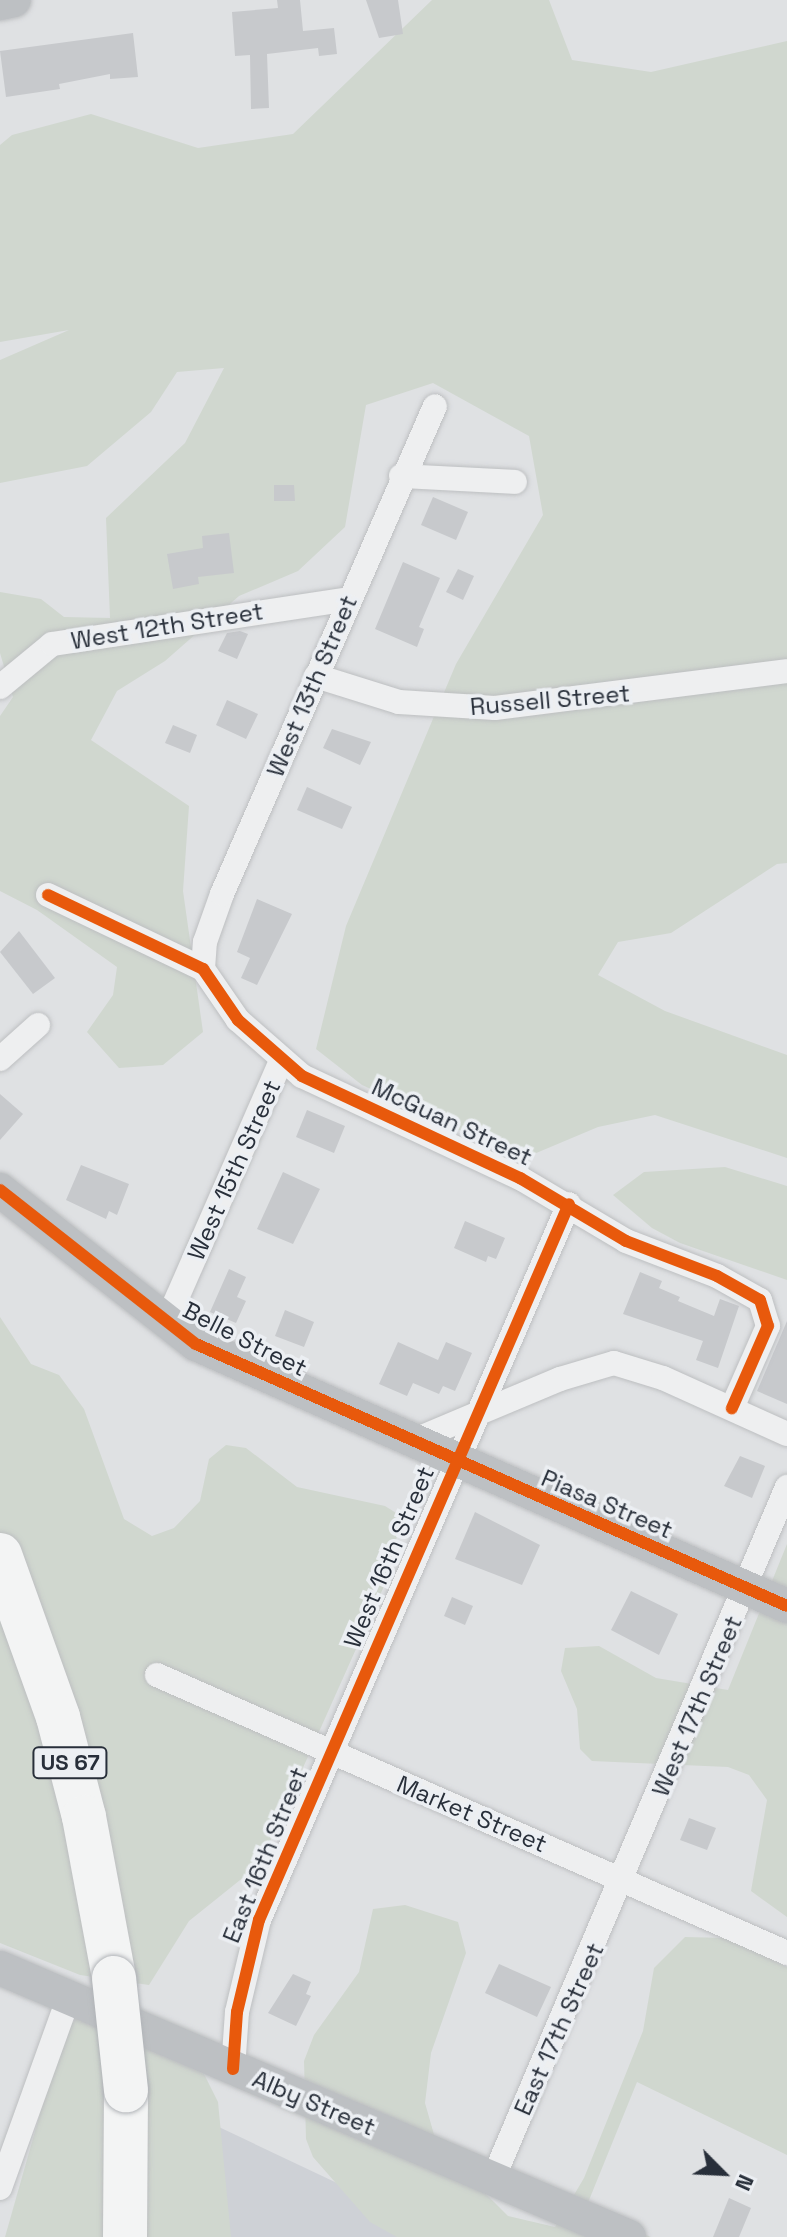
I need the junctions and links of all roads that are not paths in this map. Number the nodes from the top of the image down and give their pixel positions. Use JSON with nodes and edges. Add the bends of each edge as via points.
{"nodes":[{"id":1,"x":14,"y":0,"type":"edge"},
{"id":2,"x":0,"y":3,"type":"edge"},
{"id":3,"x":435,"y":406,"type":"dead end"},
{"id":4,"x":401,"y":476,"type":"junction"},
{"id":5,"x":515,"y":482,"type":"dead end"},
{"id":6,"x":349,"y":599,"type":"junction"},
{"id":7,"x":787,"y":671,"type":"edge"},
{"id":8,"x":316,"y":676,"type":"junction"},
{"id":9,"x":0,"y":687,"type":"edge"},
{"id":10,"x":48,"y":895,"type":"dead end"},
{"id":11,"x":203,"y":969,"type":"junction"},
{"id":12,"x":38,"y":1025,"type":"dead end"},
{"id":13,"x":0,"y":1059,"type":"edge"},
{"id":14,"x":281,"y":1061,"type":"junction"},
{"id":15,"x":0,"y":1190,"type":"edge"},
{"id":16,"x":569,"y":1204,"type":"junction"},
{"id":17,"x":166,"y":1323,"type":"junction"},
{"id":18,"x":732,"y":1408,"type":"junction"},
{"id":19,"x":474,"y":1415,"type":"junction"},
{"id":20,"x":787,"y":1434,"type":"edge"},
{"id":21,"x":410,"y":1442,"type":"junction"},
{"id":22,"x":454,"y":1462,"type":"junction"},
{"id":23,"x":787,"y":1487,"type":"edge"},
{"id":24,"x":0,"y":1555,"type":"edge"},
{"id":25,"x":745,"y":1588,"type":"junction"},
{"id":26,"x":787,"y":1606,"type":"edge"},
{"id":27,"x":157,"y":1675,"type":"dead end"},
{"id":28,"x":329,"y":1754,"type":"junction"},
{"id":29,"x":624,"y":1880,"type":"junction"},
{"id":30,"x":787,"y":1953,"type":"edge"},
{"id":31,"x":0,"y":1968,"type":"edge"},
{"id":32,"x":68,"y":1999,"type":"junction"},
{"id":33,"x":233,"y":2069,"type":"junction"},
{"id":34,"x":493,"y":2179,"type":"junction"},
{"id":35,"x":0,"y":2188,"type":"edge"},
{"id":36,"x":125,"y":2237,"type":"edge"},
{"id":37,"x":629,"y":2237,"type":"edge"}],
"edges":[{"from":1,"to":2,"type":"street"},
{"from":3,"to":4,"type":"street","name":"West 13th Street"},
{"from":4,"to":5,"type":"street"},
{"from":4,"to":6,"type":"street","name":"West 13th Street"},
{"from":6,"to":8,"type":"street","name":"West 13th Street"},
{"from":6,"to":9,"type":"street","name":"West 12th Street","via":[[52,644]]},
{"from":7,"to":8,"type":"street","name":"Russell Street","via":[[495,708],[399,702]]},
{"from":8,"to":11,"type":"street","name":"West 13th Street","via":[[222,894],[205,942]]},
{"from":10,"to":11,"type":"street"},
{"from":11,"to":14,"type":"street","name":"McGuan Street","via":[[238,1020]]},
{"from":12,"to":13,"type":"street"},
{"from":14,"to":16,"type":"street","name":"McGuan Street"},
{"from":14,"to":17,"type":"street","name":"West 15th Street"},
{"from":15,"to":17,"type":"street","name":"Belle Street"},
{"from":16,"to":18,"type":"street","name":"McGuan Street","via":[[626,1241],[717,1276],[766,1307],[768,1326]]},
{"from":16,"to":19,"type":"street","name":"West 16th Street"},
{"from":17,"to":21,"type":"street","name":"Belle Street","via":[[196,1344]]},
{"from":18,"to":19,"type":"street","via":[[614,1363],[571,1374]]},
{"from":18,"to":20,"type":"street"},
{"from":19,"to":21,"type":"street"},
{"from":19,"to":22,"type":"street","name":"West 16th Street"},
{"from":21,"to":22,"type":"street","name":"Piasa Street"},
{"from":22,"to":25,"type":"street","name":"Piasa Street"},
{"from":22,"to":28,"type":"street","name":"West 16th Street"},
{"from":23,"to":25,"type":"street","name":"West 17th Street"},
{"from":24,"to":36,"type":"highway","number":"US 67","bridge":true,"via":[[58,1717],[84,1817],[114,1978],[126,2090]]},
{"from":25,"to":26,"type":"street","name":"Piasa Street"},
{"from":25,"to":29,"type":"street","name":"West 17th Street"},
{"from":27,"to":28,"type":"street","name":"Market Street"},
{"from":28,"to":29,"type":"street","name":"Market Street"},
{"from":28,"to":33,"type":"street","name":"East 16th Street","via":[[248,1953]]},
{"from":29,"to":30,"type":"street","name":"Market Street"},
{"from":29,"to":34,"type":"street","name":"East 17th Street"},
{"from":31,"to":32,"type":"street","name":"Alby Street"},
{"from":32,"to":33,"type":"street","name":"Alby Street"},
{"from":32,"to":35,"type":"street"},
{"from":33,"to":34,"type":"street","name":"Alby Street"},
{"from":34,"to":37,"type":"street","name":"Alby Street"}]}
